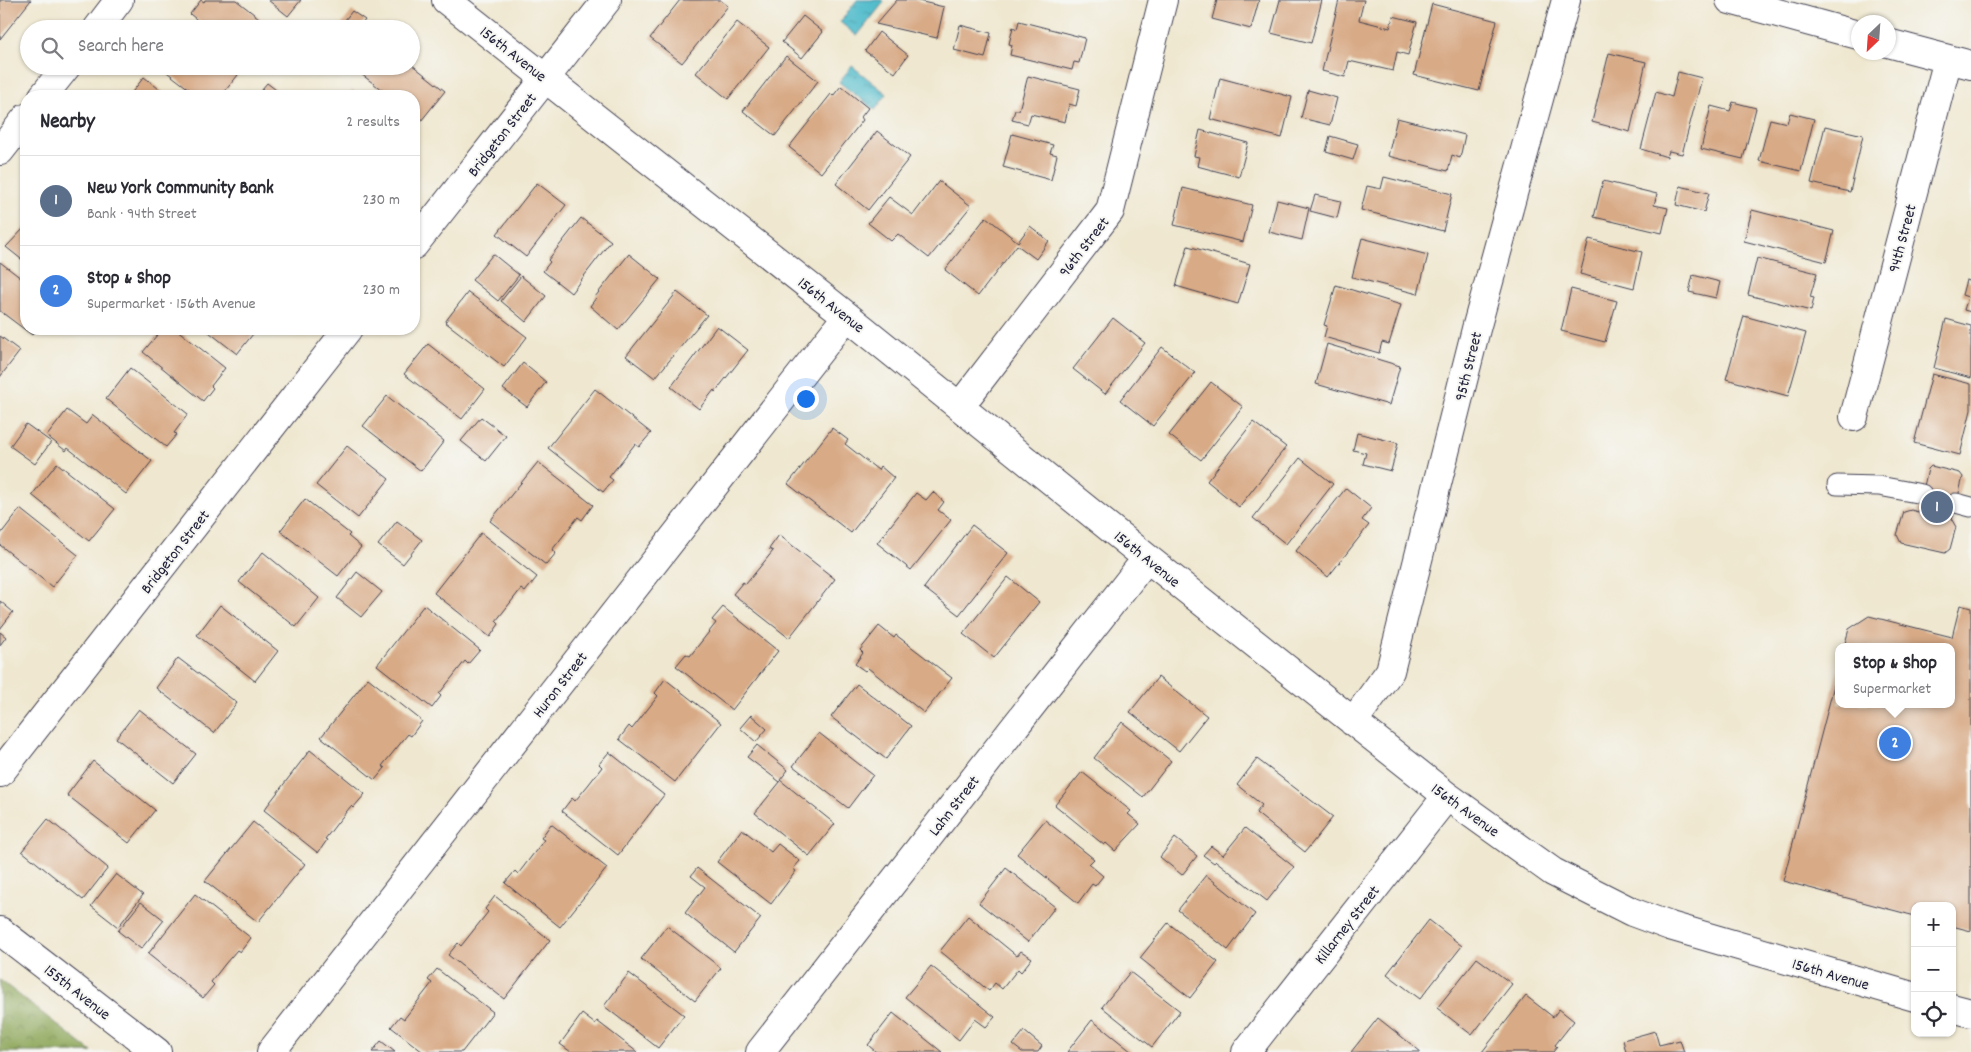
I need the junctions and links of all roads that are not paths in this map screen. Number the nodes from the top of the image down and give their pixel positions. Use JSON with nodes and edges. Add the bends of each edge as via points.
{"nodes":[{"id":1,"x":119,"y":0,"type":"edge"},
{"id":2,"x":446,"y":0,"type":"edge"},
{"id":3,"x":607,"y":0,"type":"edge"},
{"id":4,"x":1163,"y":0,"type":"edge"},
{"id":5,"x":1566,"y":0,"type":"edge"},
{"id":6,"x":1730,"y":0,"type":"edge"},
{"id":7,"x":104,"y":20,"type":"edge"},
{"id":8,"x":1851,"y":33,"type":"edge"},
{"id":9,"x":1896,"y":45,"type":"edge"},
{"id":10,"x":1960,"y":62,"type":"edge"},
{"id":11,"x":60,"y":75,"type":"edge"},
{"id":12,"x":546,"y":77,"type":"junction"},
{"id":13,"x":48,"y":90,"type":"edge"},
{"id":14,"x":20,"y":126,"type":"edge"},
{"id":15,"x":0,"y":151,"type":"edge"},
{"id":16,"x":420,"y":237,"type":"edge"},
{"id":17,"x":847,"y":316,"type":"junction"},
{"id":18,"x":343,"y":335,"type":"edge"},
{"id":19,"x":960,"y":406,"type":"junction"},
{"id":20,"x":1854,"y":417,"type":"dead end"},
{"id":21,"x":1837,"y":485,"type":"dead end"},
{"id":22,"x":1922,"y":494,"type":"dead end"},
{"id":23,"x":1147,"y":558,"type":"junction"},
{"id":24,"x":1353,"y":722,"type":"junction"},
{"id":25,"x":0,"y":772,"type":"edge"},
{"id":26,"x":1447,"y":796,"type":"junction"},
{"id":27,"x":0,"y":931,"type":"edge"},
{"id":28,"x":1911,"y":996,"type":"edge"},
{"id":29,"x":1956,"y":1009,"type":"edge"},
{"id":30,"x":1971,"y":1013,"type":"edge"},
{"id":31,"x":157,"y":1052,"type":"edge"},
{"id":32,"x":270,"y":1052,"type":"edge"},
{"id":33,"x":760,"y":1052,"type":"edge"},
{"id":34,"x":1246,"y":1052,"type":"edge"}],
"edges":[{"from":1,"to":7,"type":"street"},
{"from":2,"to":12,"type":"street","name":"156th Avenue"},
{"from":3,"to":12,"type":"street","name":"Bridgeton Street"},
{"from":4,"to":19,"type":"street","name":"96th Street","via":[[1110,211]]},
{"from":5,"to":24,"type":"street","name":"95th Street","via":[[1476,329],[1390,671]]},
{"from":6,"to":8,"type":"street"},
{"from":9,"to":10,"type":"street"},
{"from":10,"to":20,"type":"street","name":"94th Street"},
{"from":11,"to":13,"type":"street"},
{"from":12,"to":16,"type":"street","name":"Bridgeton Street"},
{"from":12,"to":17,"type":"street","name":"156th Avenue"},
{"from":14,"to":15,"type":"street"},
{"from":17,"to":19,"type":"street","name":"156th Avenue"},
{"from":17,"to":32,"type":"street","name":"Huron Street"},
{"from":18,"to":25,"type":"street","name":"Bridgeton Street"},
{"from":19,"to":23,"type":"street","name":"156th Avenue"},
{"from":21,"to":22,"type":"lane","via":[[1879,486]]},
{"from":23,"to":24,"type":"street","name":"156th Avenue"},
{"from":23,"to":33,"type":"street","name":"Lahn Street"},
{"from":24,"to":26,"type":"street","name":"156th Avenue"},
{"from":26,"to":28,"type":"street","name":"156th Avenue","via":[[1552,872],[1632,912]]},
{"from":26,"to":34,"type":"street","name":"Killarney Street"},
{"from":27,"to":31,"type":"street","name":"155th Avenue"},
{"from":29,"to":30,"type":"street"}]}
